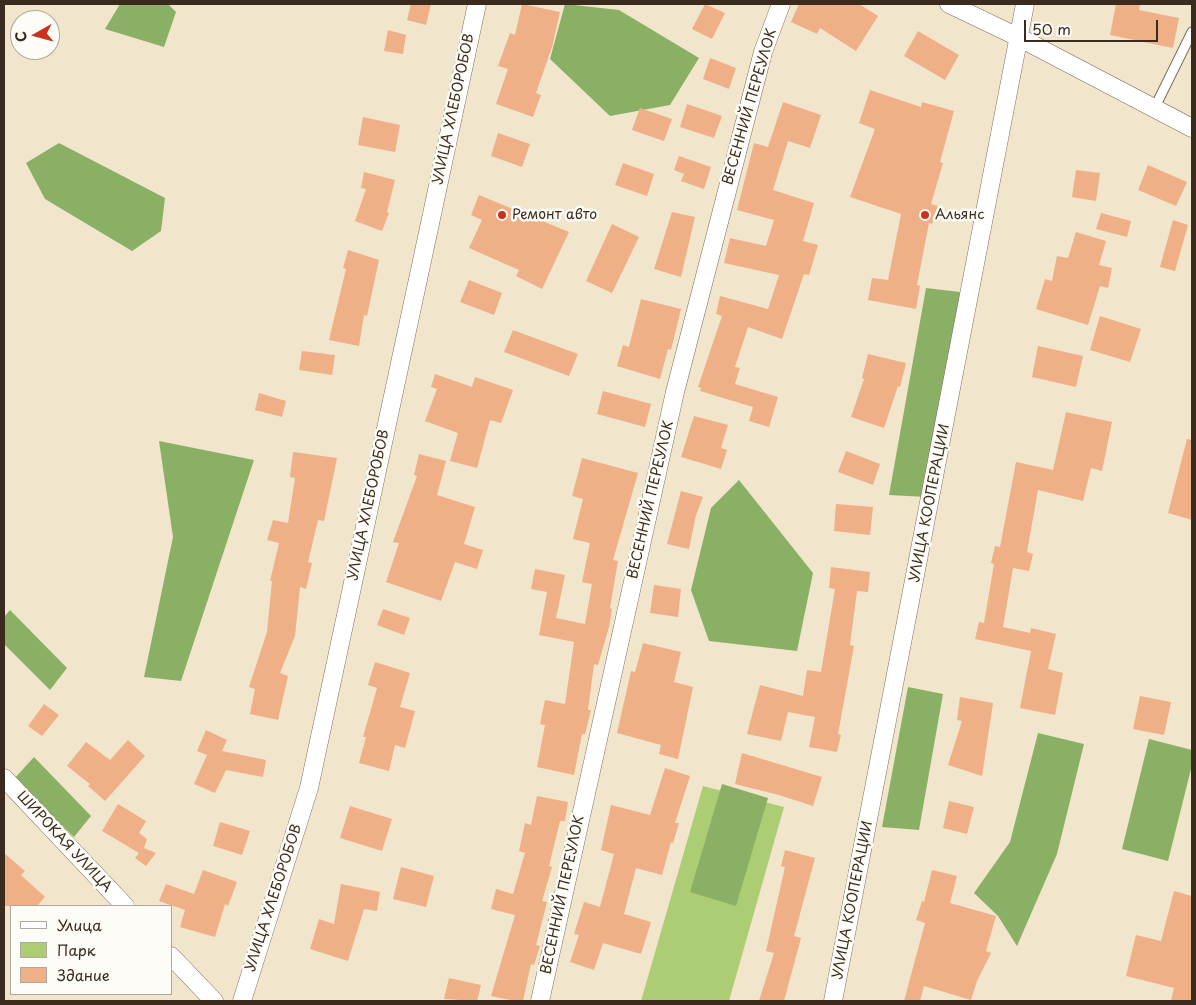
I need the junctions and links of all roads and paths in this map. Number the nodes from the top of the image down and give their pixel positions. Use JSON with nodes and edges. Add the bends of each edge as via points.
{"nodes":[{"id":1,"x":477,"y":4,"type":"edge"},
{"id":2,"x":781,"y":4,"type":"edge"},
{"id":3,"x":949,"y":4,"type":"edge"},
{"id":4,"x":1025,"y":4,"type":"edge"},
{"id":5,"x":1192,"y":32,"type":"edge"},
{"id":6,"x":1020,"y":38,"type":"junction"},
{"id":7,"x":1154,"y":109,"type":"junction"},
{"id":8,"x":1192,"y":128,"type":"edge"},
{"id":9,"x":4,"y":778,"type":"edge"},
{"id":10,"x":123,"y":905,"type":"edge"},
{"id":11,"x":172,"y":957,"type":"edge"},
{"id":12,"x":214,"y":1001,"type":"edge"},
{"id":13,"x":242,"y":1001,"type":"edge"},
{"id":14,"x":540,"y":1001,"type":"edge"},
{"id":15,"x":833,"y":1001,"type":"edge"}],
"edges":[{"from":1,"to":13,"type":"street","name":"УЛИЦА ХЛЕБОРОБОВ","via":[[309,788]]},
{"from":2,"to":14,"type":"street","name":"ВЕСЕННИЙ ПЕРЕУЛОК","via":[[760,61],[675,392]]},
{"from":3,"to":6,"type":"street"},
{"from":4,"to":6,"type":"street","name":"УЛИЦА КООПЕРАЦИИ"},
{"from":5,"to":7,"type":"lane"},
{"from":6,"to":7,"type":"street"},
{"from":6,"to":15,"type":"street","name":"УЛИЦА КООПЕРАЦИИ"},
{"from":7,"to":8,"type":"street"},
{"from":9,"to":10,"type":"street","name":"ШИРОКАЯ УЛИЦА"},
{"from":11,"to":12,"type":"street"}]}
